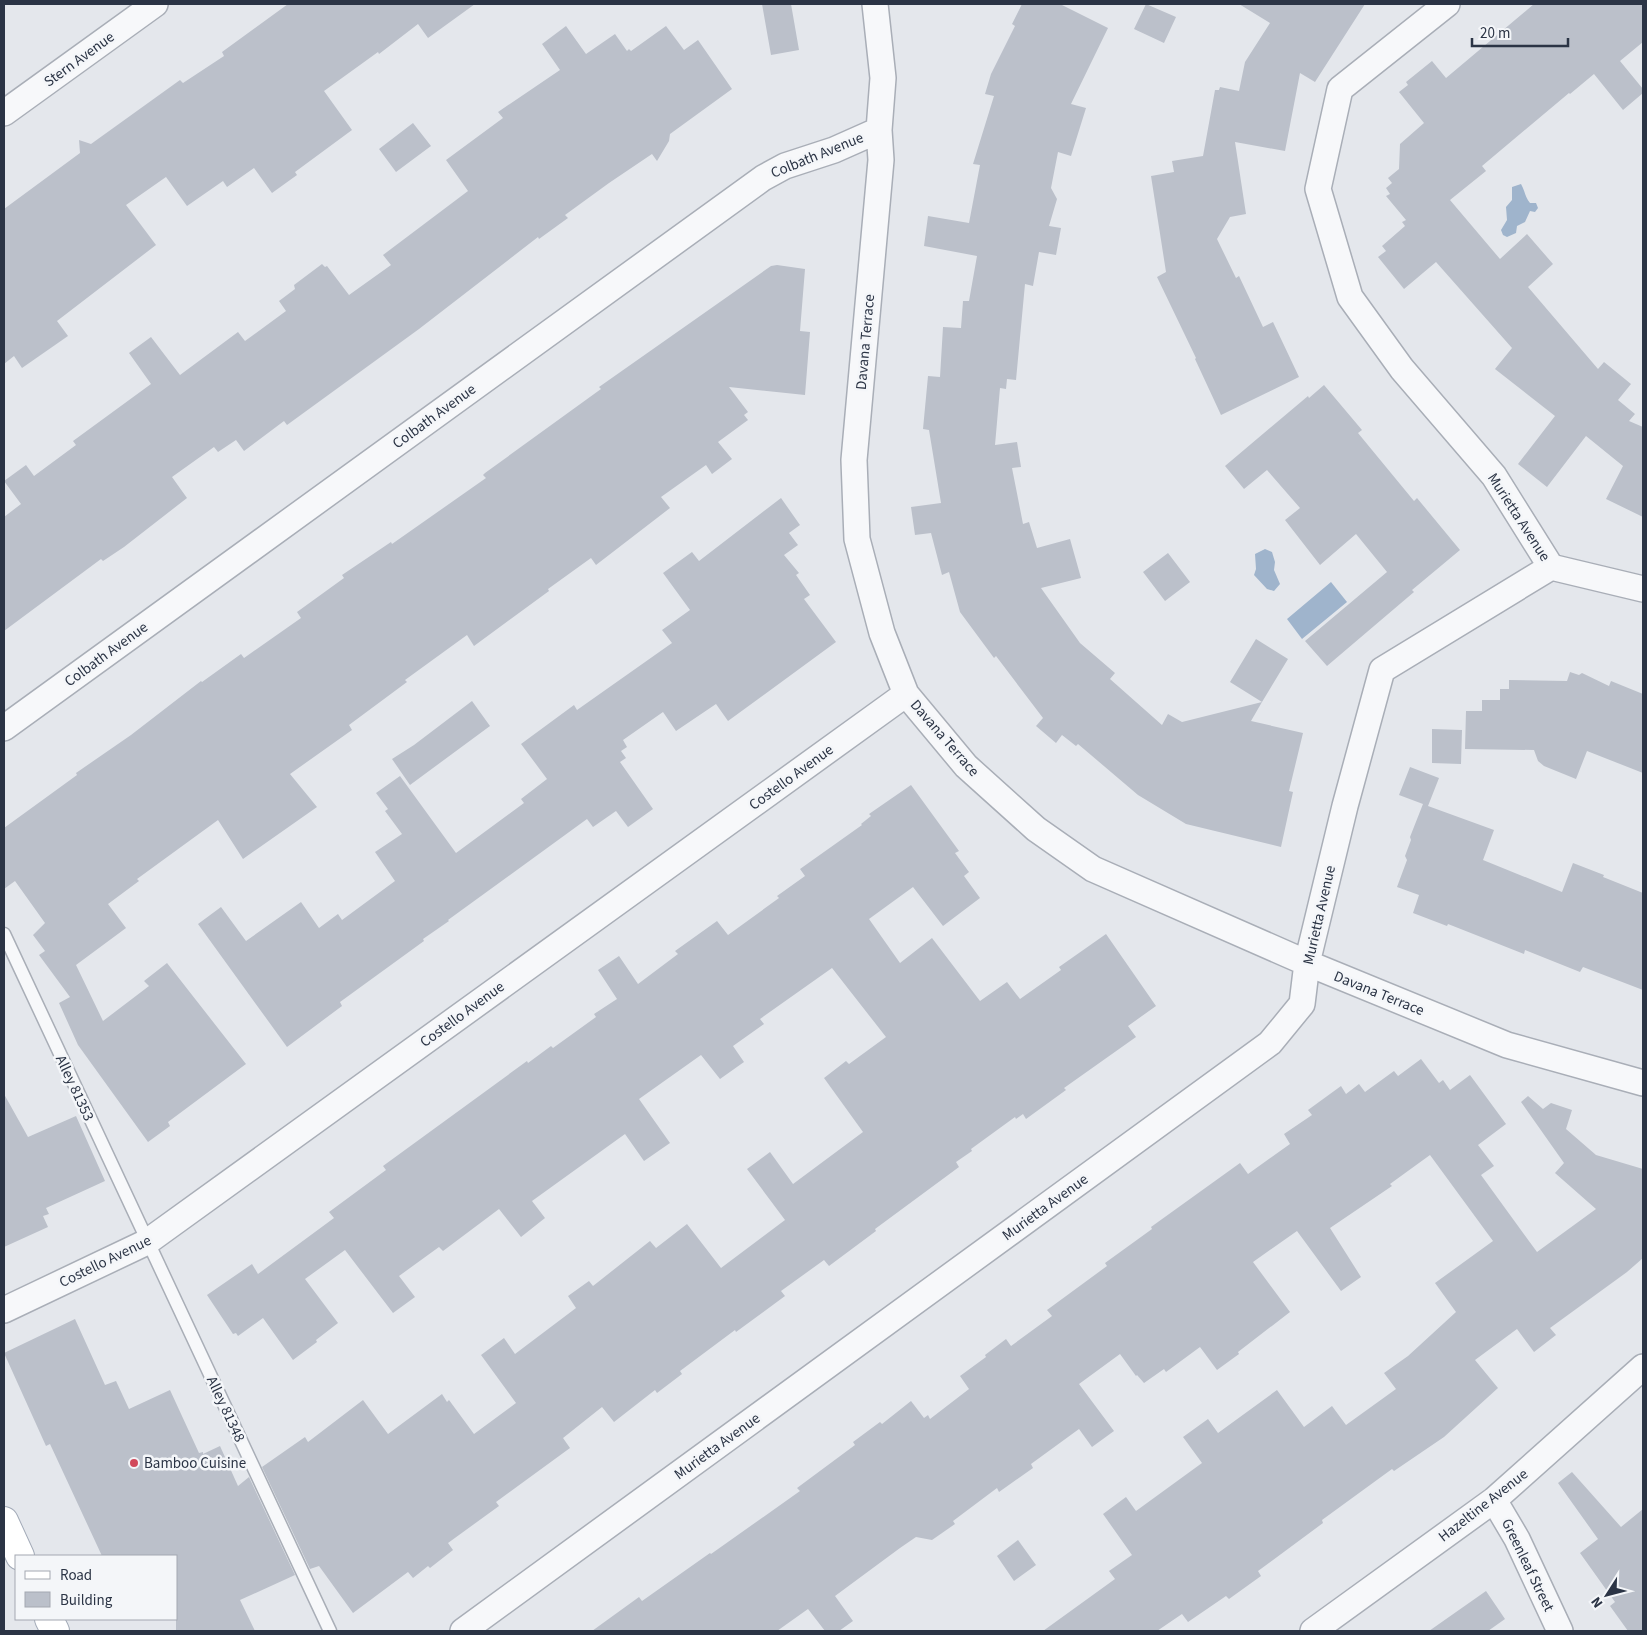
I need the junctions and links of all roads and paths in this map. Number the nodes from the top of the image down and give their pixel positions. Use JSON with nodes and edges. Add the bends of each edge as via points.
{"nodes":[{"id":1,"x":155,"y":4,"type":"edge"},
{"id":2,"x":876,"y":4,"type":"edge"},
{"id":3,"x":1448,"y":4,"type":"edge"},
{"id":4,"x":4,"y":114,"type":"edge"},
{"id":5,"x":878,"y":130,"type":"junction"},
{"id":6,"x":1551,"y":567,"type":"junction"},
{"id":7,"x":1643,"y":589,"type":"edge"},
{"id":8,"x":906,"y":694,"type":"junction"},
{"id":9,"x":4,"y":728,"type":"edge"},
{"id":10,"x":4,"y":934,"type":"edge"},
{"id":11,"x":1307,"y":963,"type":"junction"},
{"id":12,"x":1643,"y":1083,"type":"edge"},
{"id":13,"x":147,"y":1242,"type":"junction"},
{"id":14,"x":4,"y":1310,"type":"edge"},
{"id":15,"x":1643,"y":1367,"type":"edge"},
{"id":16,"x":1494,"y":1500,"type":"junction"},
{"id":17,"x":4,"y":1521,"type":"edge"},
{"id":18,"x":14,"y":1555,"type":"edge"},
{"id":19,"x":330,"y":1631,"type":"edge"},
{"id":20,"x":463,"y":1631,"type":"edge"},
{"id":21,"x":1313,"y":1631,"type":"edge"},
{"id":22,"x":1560,"y":1631,"type":"edge"}],
"edges":[{"from":1,"to":4,"type":"street","name":"Stern Avenue"},
{"from":2,"to":5,"type":"street","name":"Davana Terrace","via":[[882,78]]},
{"from":3,"to":6,"type":"street","name":"Murietta Avenue","via":[[1340,89],[1318,189],[1350,297],[1402,369],[1494,476]]},
{"from":5,"to":8,"type":"street","name":"Davana Terrace","via":[[881,160],[854,460],[857,539],[882,633]]},
{"from":5,"to":9,"type":"street","name":"Colbath Avenue","via":[[834,150],[785,166],[763,178]]},
{"from":6,"to":7,"type":"street"},
{"from":6,"to":11,"type":"street","name":"Murietta Avenue","via":[[1382,670]]},
{"from":8,"to":11,"type":"street","name":"Davana Terrace","via":[[966,766],[1036,829],[1094,869]]},
{"from":8,"to":13,"type":"street","name":"Costello Avenue"},
{"from":10,"to":13,"type":"lane","name":"Alley 81353"},
{"from":11,"to":12,"type":"street","name":"Davana Terrace","via":[[1507,1045]]},
{"from":11,"to":20,"type":"street","name":"Murietta Avenue","via":[[1302,1004],[1270,1043]]},
{"from":13,"to":14,"type":"street","name":"Costello Avenue"},
{"from":13,"to":19,"type":"lane","name":"Alley 81348"},
{"from":15,"to":16,"type":"street","name":"Hazeltine Avenue"},
{"from":16,"to":21,"type":"street","name":"Hazeltine Avenue"},
{"from":16,"to":22,"type":"street","name":"Greenleaf Street","via":[[1517,1539]]},
{"from":17,"to":18,"type":"main road"}]}
